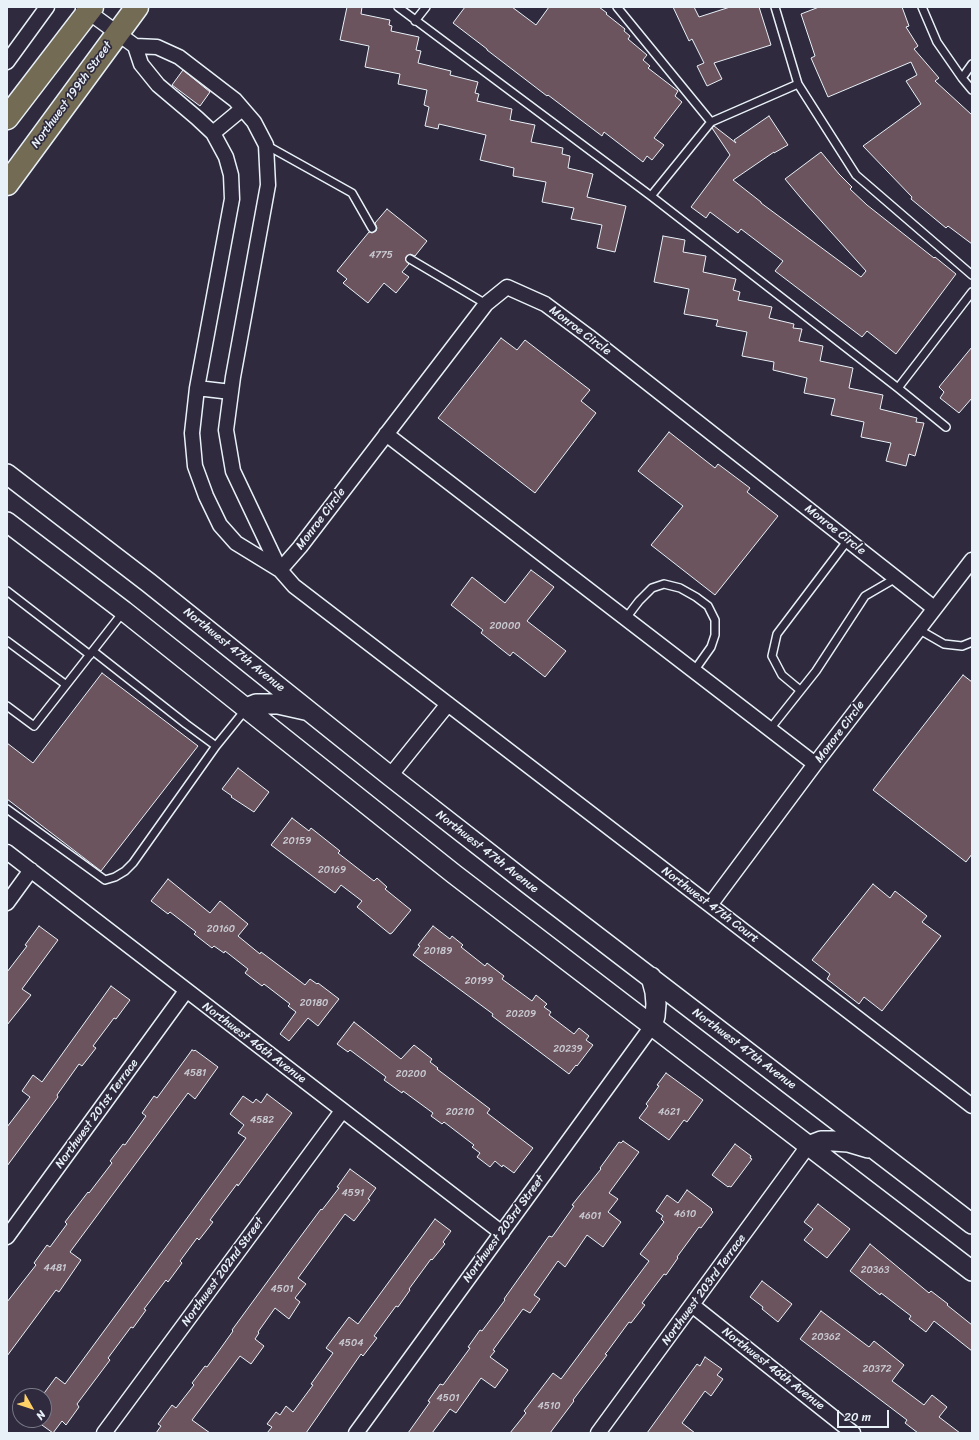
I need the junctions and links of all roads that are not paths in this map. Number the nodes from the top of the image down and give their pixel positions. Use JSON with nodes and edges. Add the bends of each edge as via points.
{"nodes":[{"id":1,"x":47,"y":7,"type":"edge"},
{"id":2,"x":137,"y":7,"type":"edge"},
{"id":3,"x":398,"y":7,"type":"edge"},
{"id":4,"x":426,"y":7,"type":"edge"},
{"id":5,"x":617,"y":7,"type":"edge"},
{"id":6,"x":775,"y":7,"type":"edge"},
{"id":7,"x":922,"y":7,"type":"edge"},
{"id":8,"x":87,"y":9,"type":"edge"},
{"id":9,"x":415,"y":21,"type":"junction"},
{"id":10,"x":118,"y":33,"type":"junction"},
{"id":11,"x":135,"y":46,"type":"junction"},
{"id":12,"x":7,"y":62,"type":"edge"},
{"id":13,"x":972,"y":64,"type":"edge"},
{"id":14,"x":962,"y":78,"type":"junction"},
{"id":15,"x":798,"y":84,"type":"junction"},
{"id":16,"x":972,"y":90,"type":"edge"},
{"id":17,"x":242,"y":109,"type":"junction"},
{"id":18,"x":7,"y":118,"type":"edge"},
{"id":19,"x":711,"y":122,"type":"junction"},
{"id":20,"x":213,"y":133,"type":"junction"},
{"id":21,"x":266,"y":145,"type":"junction"},
{"id":22,"x":7,"y":184,"type":"edge"},
{"id":23,"x":651,"y":196,"type":"junction"},
{"id":24,"x":372,"y":228,"type":"dead end"},
{"id":25,"x":410,"y":259,"type":"dead end"},
{"id":26,"x":972,"y":275,"type":"edge"},
{"id":27,"x":972,"y":292,"type":"edge"},
{"id":28,"x":486,"y":304,"type":"junction"},
{"id":29,"x":197,"y":388,"type":"junction"},
{"id":30,"x":898,"y":388,"type":"junction"},
{"id":31,"x":231,"y":392,"type":"junction"},
{"id":32,"x":946,"y":427,"type":"dead end"},
{"id":33,"x":386,"y":434,"type":"junction"},
{"id":34,"x":7,"y":474,"type":"edge"},
{"id":35,"x":7,"y":522,"type":"edge"},
{"id":36,"x":848,"y":540,"type":"junction"},
{"id":37,"x":972,"y":560,"type":"edge"},
{"id":38,"x":280,"y":570,"type":"junction"},
{"id":39,"x":896,"y":578,"type":"junction"},
{"id":40,"x":7,"y":592,"type":"edge"},
{"id":41,"x":934,"y":608,"type":"junction"},
{"id":42,"x":124,"y":611,"type":"junction"},
{"id":43,"x":626,"y":618,"type":"junction"},
{"id":44,"x":918,"y":629,"type":"junction"},
{"id":45,"x":7,"y":641,"type":"edge"},
{"id":46,"x":972,"y":642,"type":"edge"},
{"id":47,"x":92,"y":653,"type":"junction"},
{"id":48,"x":694,"y":671,"type":"junction"},
{"id":49,"x":65,"y":684,"type":"junction"},
{"id":50,"x":800,"y":690,"type":"junction"},
{"id":51,"x":448,"y":704,"type":"junction"},
{"id":52,"x":7,"y":706,"type":"edge"},
{"id":53,"x":246,"y":708,"type":"junction"},
{"id":54,"x":310,"y":711,"type":"junction"},
{"id":55,"x":770,"y":729,"type":"junction"},
{"id":56,"x":216,"y":746,"type":"junction"},
{"id":57,"x":815,"y":764,"type":"junction"},
{"id":58,"x":390,"y":776,"type":"junction"},
{"id":59,"x":7,"y":809,"type":"edge"},
{"id":60,"x":7,"y":852,"type":"edge"},
{"id":61,"x":31,"y":870,"type":"junction"},
{"id":62,"x":7,"y":903,"type":"edge"},
{"id":63,"x":710,"y":905,"type":"junction"},
{"id":64,"x":651,"y":978,"type":"junction"},
{"id":65,"x":186,"y":991,"type":"junction"},
{"id":66,"x":652,"y":1026,"type":"junction"},
{"id":67,"x":972,"y":1106,"type":"edge"},
{"id":68,"x":342,"y":1111,"type":"junction"},
{"id":69,"x":808,"y":1146,"type":"junction"},
{"id":70,"x":877,"y":1151,"type":"junction"},
{"id":71,"x":972,"y":1224,"type":"edge"},
{"id":72,"x":502,"y":1233,"type":"junction"},
{"id":73,"x":7,"y":1237,"type":"edge"},
{"id":74,"x":972,"y":1271,"type":"edge"},
{"id":75,"x":692,"y":1305,"type":"junction"},
{"id":76,"x":846,"y":1431,"type":"edge"},
{"id":77,"x":104,"y":1433,"type":"edge"},
{"id":78,"x":356,"y":1433,"type":"edge"},
{"id":79,"x":598,"y":1433,"type":"edge"}],
"edges":[{"from":1,"to":12,"type":"street"},
{"from":2,"to":10,"type":"main road","name":"Northwest 199th Street"},
{"from":3,"to":9,"type":"lane"},
{"from":4,"to":9,"type":"lane"},
{"from":5,"to":19,"type":"lane"},
{"from":6,"to":15,"type":"lane"},
{"from":7,"to":14,"type":"lane","via":[[938,42]]},
{"from":8,"to":10,"type":"street"},
{"from":8,"to":18,"type":"main road"},
{"from":9,"to":23,"type":"lane"},
{"from":10,"to":11,"type":"street"},
{"from":10,"to":22,"type":"main road","name":"Northwest 199th Street"},
{"from":11,"to":17,"type":"street","via":[[157,47],[179,57],[235,100]]},
{"from":11,"to":20,"type":"street","via":[[141,64],[158,85]]},
{"from":13,"to":14,"type":"lane"},
{"from":14,"to":16,"type":"lane"},
{"from":15,"to":19,"type":"lane"},
{"from":15,"to":26,"type":"lane","via":[[856,175]]},
{"from":17,"to":20,"type":"street"},
{"from":17,"to":21,"type":"street","via":[[254,122]]},
{"from":19,"to":23,"type":"lane"},
{"from":20,"to":29,"type":"street","via":[[226,157],[231,175],[232,199]]},
{"from":21,"to":24,"type":"lane","via":[[352,193]]},
{"from":21,"to":31,"type":"street","via":[[268,185]]},
{"from":23,"to":30,"type":"lane"},
{"from":25,"to":28,"type":"lane"},
{"from":27,"to":30,"type":"lane"},
{"from":28,"to":33,"type":"street","name":"Monroe Circle"},
{"from":28,"to":36,"type":"street","name":"Monroe Circle","via":[[507,286],[546,304]]},
{"from":29,"to":31,"type":"street"},
{"from":29,"to":38,"type":"street","via":[[192,433],[195,466],[206,496],[220,525],[236,544]]},
{"from":30,"to":32,"type":"lane"},
{"from":31,"to":38,"type":"street","via":[[226,430],[233,471]]},
{"from":33,"to":38,"type":"street","name":"Monroe Circle","via":[[300,548]]},
{"from":33,"to":43,"type":"street"},
{"from":34,"to":54,"type":"main road","name":"Northwest 47th Avenue"},
{"from":35,"to":42,"type":"main road"},
{"from":36,"to":39,"type":"street","name":"Monroe Circle"},
{"from":36,"to":50,"type":"lane","via":[[777,634],[772,656],[782,676]]},
{"from":37,"to":41,"type":"street","name":"Monore Circle"},
{"from":38,"to":51,"type":"street","name":"Northwest 47th Court","via":[[294,586]]},
{"from":39,"to":41,"type":"street","name":"Monroe Circle"},
{"from":39,"to":50,"type":"lane","via":[[864,596],[816,671]]},
{"from":40,"to":47,"type":"lane"},
{"from":41,"to":44,"type":"street","name":"Monore Circle"},
{"from":42,"to":47,"type":"lane"},
{"from":42,"to":53,"type":"main road"},
{"from":43,"to":48,"type":"street"},
{"from":43,"to":48,"type":"lane","via":[[652,588],[664,584],[680,588],[708,606],[715,620],[715,635],[711,647]]},
{"from":44,"to":46,"type":"lane","via":[[944,644],[962,646]]},
{"from":44,"to":57,"type":"street","name":"Monore Circle"},
{"from":45,"to":49,"type":"lane"},
{"from":47,"to":49,"type":"lane"},
{"from":47,"to":56,"type":"lane"},
{"from":48,"to":55,"type":"street"},
{"from":49,"to":52,"type":"lane","via":[[34,726]]},
{"from":50,"to":55,"type":"lane"},
{"from":51,"to":58,"type":"street"},
{"from":51,"to":63,"type":"street","name":"Northwest 47th Court"},
{"from":53,"to":54,"type":"main road","via":[[256,704],[278,704]]},
{"from":53,"to":56,"type":"lane"},
{"from":53,"to":66,"type":"main road","via":[[423,850]]},
{"from":54,"to":58,"type":"main road","name":"Northwest 47th Avenue"},
{"from":55,"to":57,"type":"street"},
{"from":56,"to":59,"type":"lane","via":[[132,863],[115,877],[105,880]]},
{"from":57,"to":63,"type":"street","name":"Monore Circle"},
{"from":58,"to":64,"type":"main road","name":"Northwest 47th Avenue"},
{"from":60,"to":61,"type":"street","name":"Northwest 46th Avenue"},
{"from":61,"to":62,"type":"street"},
{"from":61,"to":65,"type":"street","name":"Northwest 46th Avenue"},
{"from":63,"to":67,"type":"street","name":"Northwest 47th Court"},
{"from":64,"to":66,"type":"main road","via":[[656,1004]]},
{"from":64,"to":70,"type":"main road","name":"Northwest 47th Avenue"},
{"from":65,"to":68,"type":"street","name":"Northwest 46th Avenue"},
{"from":65,"to":73,"type":"street","name":"Northwest 201st Terrace"},
{"from":66,"to":69,"type":"main road"},
{"from":66,"to":72,"type":"street","name":"Northwest 203rd Street"},
{"from":68,"to":72,"type":"street","name":"Northwest 46th Avenue"},
{"from":68,"to":77,"type":"street","name":"Northwest 202nd Street"},
{"from":69,"to":70,"type":"main road","via":[[820,1141],[848,1142]]},
{"from":69,"to":74,"type":"main road"},
{"from":69,"to":75,"type":"street","name":"Northwest 203rd Terrace"},
{"from":70,"to":71,"type":"main road","name":"Northwest 47th Avenue"},
{"from":72,"to":78,"type":"street","name":"Northwest 203rd Street"},
{"from":75,"to":76,"type":"street","name":"Northwest 46th Avenue"},
{"from":75,"to":79,"type":"street","name":"Northwest 203rd Terrace"}]}
